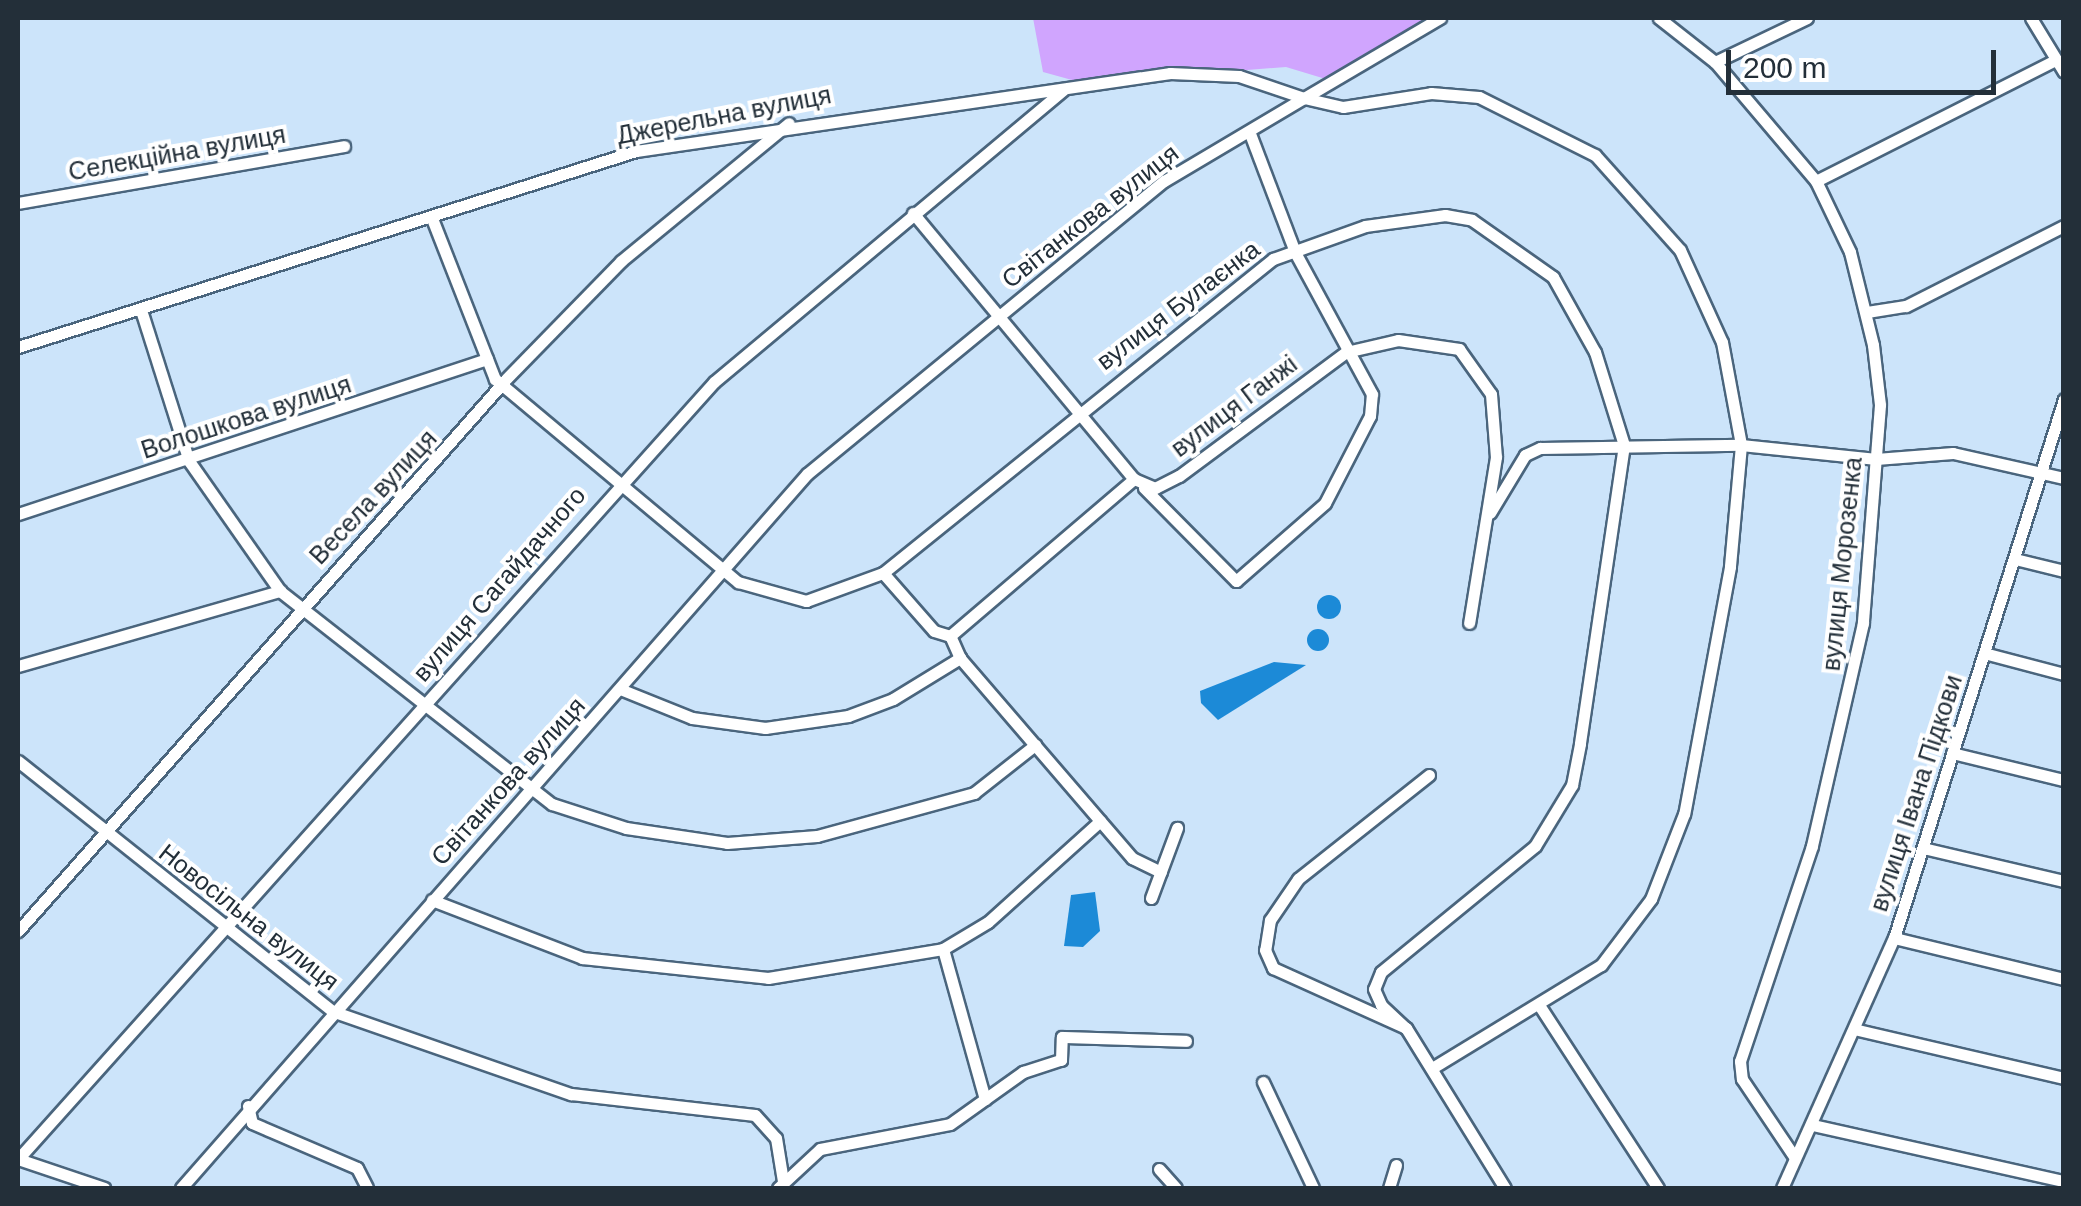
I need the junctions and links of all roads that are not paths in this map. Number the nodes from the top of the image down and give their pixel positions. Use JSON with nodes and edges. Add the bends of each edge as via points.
{"nodes":[{"id":1,"x":1440,"y":18,"type":"edge"},
{"id":2,"x":1659,"y":18,"type":"edge"},
{"id":3,"x":1807,"y":18,"type":"edge"},
{"id":4,"x":2032,"y":18,"type":"edge"},
{"id":5,"x":2056,"y":60,"type":"junction"},
{"id":6,"x":1715,"y":62,"type":"junction"},
{"id":7,"x":2064,"y":72,"type":"edge"},
{"id":8,"x":1063,"y":90,"type":"junction"},
{"id":9,"x":1304,"y":98,"type":"junction"},
{"id":10,"x":790,"y":122,"type":"junction"},
{"id":11,"x":1251,"y":136,"type":"junction"},
{"id":12,"x":344,"y":146,"type":"dead end"},
{"id":13,"x":1816,"y":181,"type":"junction"},
{"id":14,"x":18,"y":202,"type":"edge"},
{"id":15,"x":914,"y":213,"type":"junction"},
{"id":16,"x":433,"y":221,"type":"junction"},
{"id":17,"x":2064,"y":226,"type":"edge"},
{"id":18,"x":1294,"y":252,"type":"junction"},
{"id":19,"x":142,"y":310,"type":"junction"},
{"id":20,"x":1868,"y":312,"type":"junction"},
{"id":21,"x":1000,"y":316,"type":"junction"},
{"id":22,"x":18,"y":347,"type":"edge"},
{"id":23,"x":1346,"y":352,"type":"junction"},
{"id":24,"x":486,"y":359,"type":"junction"},
{"id":25,"x":504,"y":387,"type":"junction"},
{"id":26,"x":2064,"y":399,"type":"edge"},
{"id":27,"x":1080,"y":408,"type":"junction"},
{"id":28,"x":1624,"y":445,"type":"junction"},
{"id":29,"x":1741,"y":445,"type":"junction"},
{"id":30,"x":1876,"y":459,"type":"junction"},
{"id":31,"x":189,"y":461,"type":"junction"},
{"id":32,"x":2042,"y":473,"type":"junction"},
{"id":33,"x":1134,"y":478,"type":"junction"},
{"id":34,"x":2064,"y":478,"type":"edge"},
{"id":35,"x":619,"y":482,"type":"junction"},
{"id":36,"x":1144,"y":488,"type":"junction"},
{"id":37,"x":18,"y":514,"type":"edge"},
{"id":38,"x":1485,"y":521,"type":"junction"},
{"id":39,"x":2015,"y":558,"type":"junction"},
{"id":40,"x":2064,"y":570,"type":"edge"},
{"id":41,"x":723,"y":571,"type":"junction"},
{"id":42,"x":883,"y":573,"type":"junction"},
{"id":43,"x":280,"y":591,"type":"junction"},
{"id":44,"x":304,"y":606,"type":"junction"},
{"id":45,"x":1468,"y":623,"type":"dead end"},
{"id":46,"x":950,"y":636,"type":"junction"},
{"id":47,"x":1984,"y":653,"type":"junction"},
{"id":48,"x":960,"y":658,"type":"junction"},
{"id":49,"x":18,"y":666,"type":"edge"},
{"id":50,"x":2064,"y":674,"type":"edge"},
{"id":51,"x":620,"y":689,"type":"junction"},
{"id":52,"x":424,"y":704,"type":"junction"},
{"id":53,"x":1035,"y":744,"type":"junction"},
{"id":54,"x":1952,"y":754,"type":"junction"},
{"id":55,"x":18,"y":760,"type":"edge"},
{"id":56,"x":1429,"y":776,"type":"dead end"},
{"id":57,"x":2064,"y":780,"type":"edge"},
{"id":58,"x":527,"y":789,"type":"junction"},
{"id":59,"x":1100,"y":821,"type":"junction"},
{"id":60,"x":1177,"y":828,"type":"dead end"},
{"id":61,"x":104,"y":831,"type":"junction"},
{"id":62,"x":1923,"y":848,"type":"junction"},
{"id":63,"x":1161,"y":872,"type":"junction"},
{"id":64,"x":2064,"y":881,"type":"edge"},
{"id":65,"x":1151,"y":898,"type":"dead end"},
{"id":66,"x":432,"y":900,"type":"junction"},
{"id":67,"x":224,"y":927,"type":"junction"},
{"id":68,"x":18,"y":931,"type":"edge"},
{"id":69,"x":1894,"y":938,"type":"junction"},
{"id":70,"x":944,"y":949,"type":"junction"},
{"id":71,"x":2064,"y":979,"type":"edge"},
{"id":72,"x":1541,"y":1008,"type":"junction"},
{"id":73,"x":332,"y":1011,"type":"junction"},
{"id":74,"x":1406,"y":1028,"type":"junction"},
{"id":75,"x":1858,"y":1030,"type":"junction"},
{"id":76,"x":1186,"y":1041,"type":"dead end"},
{"id":77,"x":1432,"y":1068,"type":"junction"},
{"id":78,"x":2064,"y":1078,"type":"edge"},
{"id":79,"x":1263,"y":1082,"type":"dead end"},
{"id":80,"x":985,"y":1099,"type":"junction"},
{"id":81,"x":248,"y":1106,"type":"junction"},
{"id":82,"x":1813,"y":1125,"type":"junction"},
{"id":83,"x":1795,"y":1158,"type":"junction"},
{"id":84,"x":18,"y":1159,"type":"edge"},
{"id":85,"x":1396,"y":1165,"type":"dead end"},
{"id":86,"x":1159,"y":1169,"type":"dead end"},
{"id":87,"x":2064,"y":1181,"type":"edge"},
{"id":88,"x":781,"y":1185,"type":"edge"},
{"id":89,"x":104,"y":1188,"type":"edge"},
{"id":90,"x":181,"y":1188,"type":"edge"},
{"id":91,"x":367,"y":1188,"type":"edge"},
{"id":92,"x":1176,"y":1188,"type":"edge"},
{"id":93,"x":1313,"y":1188,"type":"edge"},
{"id":94,"x":1388,"y":1188,"type":"edge"},
{"id":95,"x":1505,"y":1188,"type":"edge"},
{"id":96,"x":1658,"y":1188,"type":"edge"},
{"id":97,"x":1782,"y":1188,"type":"edge"}],
"edges":[{"from":1,"to":9,"type":"street"},
{"from":2,"to":6,"type":"street","name":"вулиця Морозенка"},
{"from":3,"to":6,"type":"street"},
{"from":4,"to":5,"type":"street"},
{"from":5,"to":7,"type":"street"},
{"from":5,"to":13,"type":"street"},
{"from":6,"to":13,"type":"street","name":"вулиця Морозенка"},
{"from":8,"to":9,"type":"street","name":"Джерельна вулиця","via":[[1209,73]]},
{"from":8,"to":10,"type":"street","name":"Джерельна вулиця"},
{"from":8,"to":15,"type":"street","name":"вулиця Сагайдачного"},
{"from":9,"to":11,"type":"street","name":"Світанкова вулиця"},
{"from":9,"to":29,"type":"street","via":[[1343,108],[1431,93],[1478,97],[1595,155],[1680,250],[1722,342]]},
{"from":10,"to":16,"type":"street","name":"Джерельна вулиця","via":[[636,150]]},
{"from":10,"to":25,"type":"street","name":"Весела вулиця","via":[[621,262]]},
{"from":11,"to":18,"type":"street"},
{"from":11,"to":21,"type":"street","name":"Світанкова вулиця","via":[[1164,180]]},
{"from":12,"to":14,"type":"street","name":"Селекційна вулиця"},
{"from":13,"to":20,"type":"street","name":"вулиця Морозенка"},
{"from":15,"to":21,"type":"street"},
{"from":15,"to":35,"type":"street","name":"вулиця Сагайдачного","via":[[714,382]]},
{"from":16,"to":19,"type":"street","name":"Джерельна вулиця"},
{"from":16,"to":24,"type":"street","name":"вулиця Булаєнка"},
{"from":17,"to":20,"type":"street","via":[[1906,306]]},
{"from":18,"to":23,"type":"street"},
{"from":18,"to":27,"type":"street","name":"вулиця Булаєнка"},
{"from":18,"to":28,"type":"street","name":"вулиця Булаєнка","via":[[1408,216],[1472,220],[1554,277],[1595,352]]},
{"from":19,"to":22,"type":"street","name":"Джерельна вулиця"},
{"from":19,"to":31,"type":"street"},
{"from":20,"to":30,"type":"street","name":"вулиця Морозенка","via":[[1880,404]]},
{"from":21,"to":27,"type":"street"},
{"from":21,"to":41,"type":"street","name":"Світанкова вулиця","via":[[807,474]]},
{"from":23,"to":36,"type":"street","name":"вулиця Ганжі","via":[[1179,476]]},
{"from":23,"to":36,"type":"street","via":[[1372,394],[1370,416],[1325,503],[1236,581]]},
{"from":23,"to":38,"type":"street","name":"вулиця Ганжі","via":[[1427,338],[1476,365],[1496,426]]},
{"from":24,"to":25,"type":"street","name":"вулиця Булаєнка"},
{"from":24,"to":31,"type":"street","name":"Волошкова вулиця"},
{"from":25,"to":35,"type":"street","name":"вулиця Булаєнка"},
{"from":25,"to":44,"type":"street","name":"Весела вулиця"},
{"from":26,"to":32,"type":"street","name":"вулиця Івана Підкови"},
{"from":27,"to":33,"type":"street"},
{"from":27,"to":42,"type":"street","name":"вулиця Булаєнка"},
{"from":28,"to":29,"type":"street"},
{"from":28,"to":38,"type":"street","via":[[1525,455]]},
{"from":28,"to":74,"type":"street","name":"вулиця Булаєнка","via":[[1572,785],[1513,870],[1381,972],[1374,989],[1381,1006]]},
{"from":29,"to":30,"type":"street"},
{"from":29,"to":72,"type":"street","via":[[1730,567],[1678,832],[1623,939]]},
{"from":30,"to":32,"type":"street","via":[[1953,453]]},
{"from":30,"to":83,"type":"street","name":"вулиця Морозенка","via":[[1863,623],[1842,736],[1740,1061],[1742,1079]]},
{"from":31,"to":37,"type":"street","name":"Волошкова вулиця"},
{"from":31,"to":43,"type":"street"},
{"from":32,"to":34,"type":"street"},
{"from":32,"to":39,"type":"street","name":"вулиця Івана Підкови"},
{"from":33,"to":36,"type":"street"},
{"from":33,"to":46,"type":"street"},
{"from":35,"to":41,"type":"street","name":"вулиця Булаєнка"},
{"from":35,"to":52,"type":"street","name":"вулиця Сагайдачного"},
{"from":38,"to":45,"type":"street","name":"вулиця Ганжі"},
{"from":39,"to":40,"type":"street"},
{"from":39,"to":47,"type":"street","name":"вулиця Івана Підкови"},
{"from":41,"to":42,"type":"street","name":"вулиця Булаєнка","via":[[752,590],[806,601]]},
{"from":41,"to":51,"type":"street","name":"Світанкова вулиця"},
{"from":42,"to":46,"type":"street","via":[[934,631]]},
{"from":43,"to":44,"type":"street"},
{"from":43,"to":49,"type":"street"},
{"from":44,"to":52,"type":"street"},
{"from":44,"to":61,"type":"street","name":"Весела вулиця"},
{"from":46,"to":48,"type":"street"},
{"from":47,"to":50,"type":"street"},
{"from":47,"to":54,"type":"street","name":"вулиця Івана Підкови"},
{"from":48,"to":51,"type":"street","via":[[848,716],[765,728],[692,718]]},
{"from":48,"to":53,"type":"street"},
{"from":51,"to":58,"type":"street","name":"Світанкова вулиця"},
{"from":52,"to":58,"type":"street"},
{"from":52,"to":67,"type":"street","name":"вулиця Сагайдачного"},
{"from":53,"to":58,"type":"street","via":[[974,793],[817,836],[727,843],[626,828]]},
{"from":53,"to":59,"type":"street"},
{"from":54,"to":57,"type":"street"},
{"from":54,"to":62,"type":"street","name":"вулиця Івана Підкови"},
{"from":55,"to":61,"type":"street","name":"Новосільна вулиця"},
{"from":56,"to":74,"type":"street","via":[[1298,879],[1264,935],[1272,968]]},
{"from":58,"to":66,"type":"street","name":"Світанкова вулиця"},
{"from":59,"to":63,"type":"street","via":[[1132,858]]},
{"from":59,"to":70,"type":"street","via":[[988,922]]},
{"from":60,"to":63,"type":"street"},
{"from":61,"to":67,"type":"street","name":"Новосільна вулиця"},
{"from":61,"to":68,"type":"street","name":"Весела вулиця"},
{"from":62,"to":64,"type":"street"},
{"from":62,"to":69,"type":"street","name":"вулиця Івана Підкови"},
{"from":63,"to":65,"type":"street"},
{"from":66,"to":70,"type":"street","via":[[582,958],[662,973],[768,978]]},
{"from":66,"to":73,"type":"street","name":"Світанкова вулиця"},
{"from":67,"to":73,"type":"street","name":"Новосільна вулиця"},
{"from":67,"to":84,"type":"street","name":"вулиця Сагайдачного"},
{"from":69,"to":71,"type":"street"},
{"from":69,"to":75,"type":"street","name":"вулиця Івана Підкови"},
{"from":70,"to":80,"type":"street"},
{"from":72,"to":77,"type":"street"},
{"from":72,"to":96,"type":"street"},
{"from":73,"to":81,"type":"street","name":"Світанкова вулиця"},
{"from":73,"to":88,"type":"street","name":"Новосільна вулиця","via":[[572,1094],[755,1115],[776,1138]]},
{"from":74,"to":77,"type":"street"},
{"from":75,"to":78,"type":"street"},
{"from":75,"to":82,"type":"street","name":"вулиця Івана Підкови"},
{"from":76,"to":80,"type":"street","via":[[1062,1037],[1061,1060],[1023,1072]]},
{"from":77,"to":95,"type":"street"},
{"from":79,"to":93,"type":"street"},
{"from":80,"to":88,"type":"street","via":[[928,1134],[820,1149]]},
{"from":81,"to":90,"type":"street","name":"Світанкова вулиця"},
{"from":81,"to":91,"type":"street","via":[[252,1123],[357,1168]]},
{"from":82,"to":83,"type":"street","name":"вулиця Івана Підкови"},
{"from":82,"to":87,"type":"street"},
{"from":83,"to":97,"type":"street","name":"вулиця Івана Підкови"},
{"from":84,"to":89,"type":"street"},
{"from":85,"to":94,"type":"street"},
{"from":86,"to":92,"type":"street"}]}
